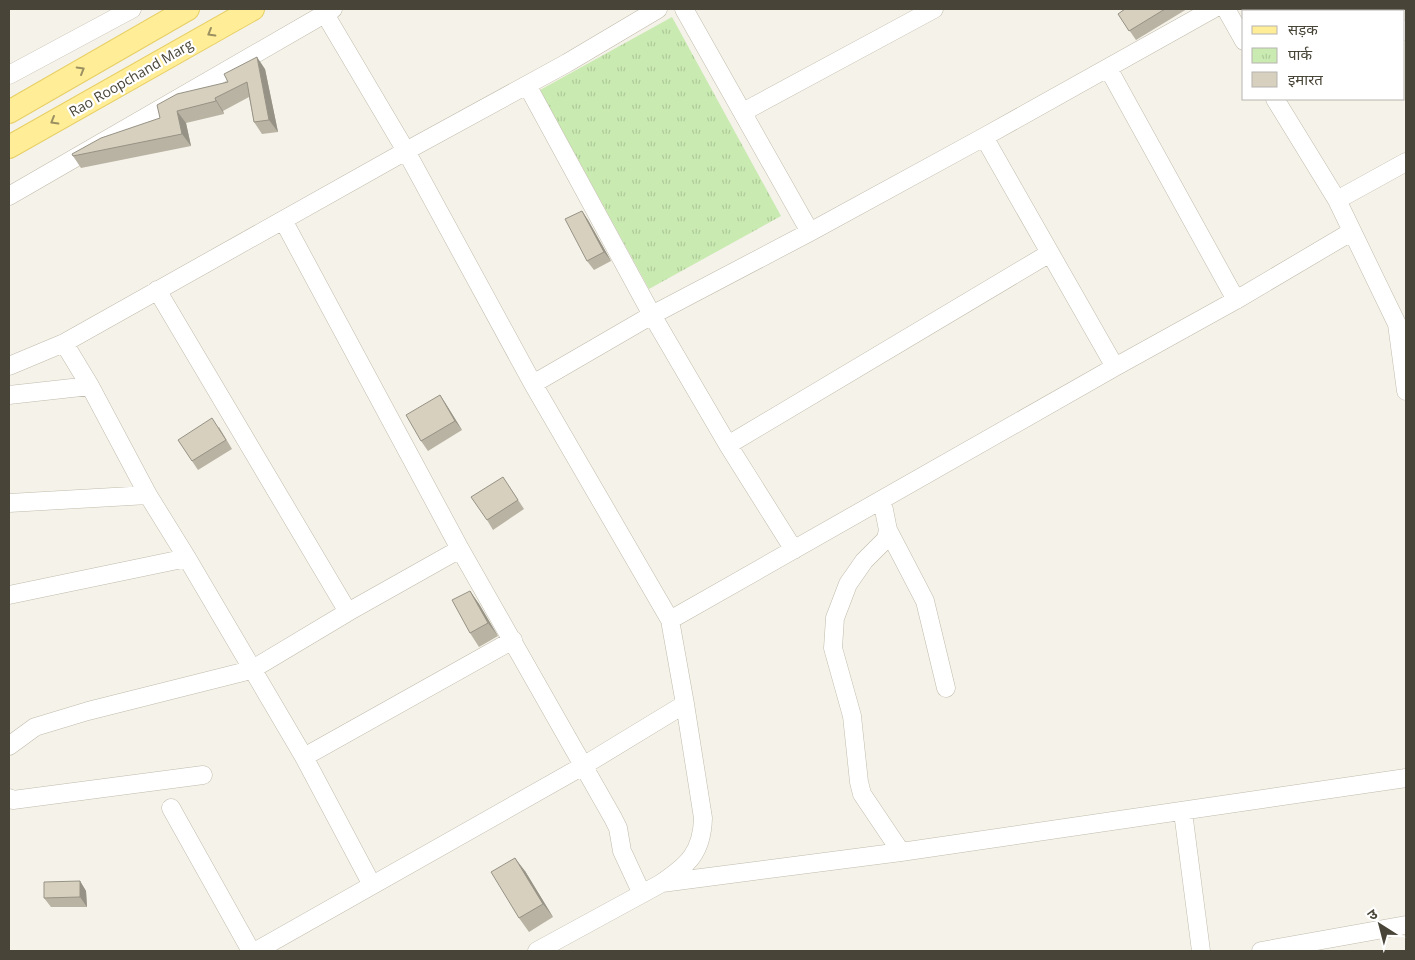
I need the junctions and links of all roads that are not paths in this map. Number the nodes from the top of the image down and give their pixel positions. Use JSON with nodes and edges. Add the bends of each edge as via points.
{"nodes":[{"id":1,"x":132,"y":9,"type":"edge"},
{"id":2,"x":188,"y":9,"type":"edge"},
{"id":3,"x":253,"y":9,"type":"edge"},
{"id":4,"x":658,"y":9,"type":"edge"},
{"id":5,"x":684,"y":9,"type":"edge"},
{"id":6,"x":934,"y":9,"type":"edge"},
{"id":7,"x":1213,"y":9,"type":"edge"},
{"id":8,"x":1226,"y":9,"type":"edge"},
{"id":9,"x":327,"y":10,"type":"edge"},
{"id":10,"x":1242,"y":37,"type":"edge"},
{"id":11,"x":1108,"y":68,"type":"junction"},
{"id":12,"x":9,"y":76,"type":"edge"},
{"id":13,"x":528,"y":85,"type":"junction"},
{"id":14,"x":1278,"y":100,"type":"edge"},
{"id":15,"x":9,"y":112,"type":"edge"},
{"id":16,"x":743,"y":112,"type":"junction"},
{"id":17,"x":984,"y":137,"type":"junction"},
{"id":18,"x":9,"y":147,"type":"edge"},
{"id":19,"x":406,"y":150,"type":"junction"},
{"id":20,"x":1406,"y":162,"type":"edge"},
{"id":21,"x":9,"y":196,"type":"edge"},
{"id":22,"x":1337,"y":200,"type":"junction"},
{"id":23,"x":283,"y":220,"type":"junction"},
{"id":24,"x":810,"y":232,"type":"junction"},
{"id":25,"x":1351,"y":232,"type":"junction"},
{"id":26,"x":1050,"y":253,"type":"junction"},
{"id":27,"x":158,"y":290,"type":"junction"},
{"id":28,"x":1236,"y":300,"type":"junction"},
{"id":29,"x":652,"y":314,"type":"junction"},
{"id":30,"x":1401,"y":321,"type":"edge"},
{"id":31,"x":64,"y":343,"type":"junction"},
{"id":32,"x":9,"y":366,"type":"edge"},
{"id":33,"x":1115,"y":367,"type":"junction"},
{"id":34,"x":533,"y":384,"type":"junction"},
{"id":35,"x":90,"y":386,"type":"junction"},
{"id":36,"x":1406,"y":391,"type":"edge"},
{"id":37,"x":9,"y":395,"type":"edge"},
{"id":38,"x":728,"y":445,"type":"junction"},
{"id":39,"x":148,"y":495,"type":"junction"},
{"id":40,"x":882,"y":500,"type":"junction"},
{"id":41,"x":9,"y":503,"type":"edge"},
{"id":42,"x":888,"y":530,"type":"junction"},
{"id":43,"x":460,"y":548,"type":"junction"},
{"id":44,"x":794,"y":550,"type":"junction"},
{"id":45,"x":187,"y":558,"type":"junction"},
{"id":46,"x":9,"y":595,"type":"edge"},
{"id":47,"x":348,"y":612,"type":"junction"},
{"id":48,"x":670,"y":620,"type":"junction"},
{"id":49,"x":513,"y":640,"type":"junction"},
{"id":50,"x":251,"y":670,"type":"junction"},
{"id":51,"x":946,"y":688,"type":"dead end"},
{"id":52,"x":686,"y":704,"type":"junction"},
{"id":53,"x":9,"y":746,"type":"edge"},
{"id":54,"x":304,"y":758,"type":"junction"},
{"id":55,"x":583,"y":766,"type":"junction"},
{"id":56,"x":203,"y":775,"type":"dead end"},
{"id":57,"x":1406,"y":778,"type":"edge"},
{"id":58,"x":9,"y":798,"type":"edge"},
{"id":59,"x":171,"y":808,"type":"dead end"},
{"id":60,"x":1183,"y":812,"type":"junction"},
{"id":61,"x":901,"y":852,"type":"junction"},
{"id":62,"x":660,"y":884,"type":"junction"},
{"id":63,"x":372,"y":885,"type":"junction"},
{"id":64,"x":642,"y":894,"type":"junction"},
{"id":65,"x":1406,"y":925,"type":"edge"},
{"id":66,"x":251,"y":951,"type":"edge"},
{"id":67,"x":256,"y":951,"type":"edge"},
{"id":68,"x":537,"y":951,"type":"edge"},
{"id":69,"x":1201,"y":951,"type":"edge"},
{"id":70,"x":1268,"y":951,"type":"edge"}],
"edges":[{"from":1,"to":12,"type":"street"},
{"from":15,"to":2,"type":"main road","one_way":true},
{"from":3,"to":18,"type":"main road","name":"Rao Roopchand Marg","one_way":true},
{"from":4,"to":13,"type":"street"},
{"from":5,"to":16,"type":"street"},
{"from":6,"to":16,"type":"street"},
{"from":7,"to":11,"type":"street"},
{"from":8,"to":10,"type":"street"},
{"from":9,"to":19,"type":"street"},
{"from":9,"to":21,"type":"street"},
{"from":11,"to":17,"type":"street"},
{"from":11,"to":28,"type":"street"},
{"from":13,"to":19,"type":"street"},
{"from":13,"to":29,"type":"street"},
{"from":14,"to":22,"type":"street"},
{"from":16,"to":24,"type":"street"},
{"from":17,"to":24,"type":"street"},
{"from":17,"to":26,"type":"street"},
{"from":19,"to":23,"type":"street"},
{"from":19,"to":34,"type":"street"},
{"from":20,"to":22,"type":"street"},
{"from":22,"to":25,"type":"street"},
{"from":23,"to":27,"type":"street"},
{"from":23,"to":43,"type":"street"},
{"from":24,"to":29,"type":"street"},
{"from":25,"to":28,"type":"street"},
{"from":25,"to":30,"type":"street"},
{"from":26,"to":33,"type":"street"},
{"from":26,"to":38,"type":"street"},
{"from":27,"to":31,"type":"street"},
{"from":27,"to":47,"type":"street"},
{"from":28,"to":33,"type":"street"},
{"from":29,"to":34,"type":"street"},
{"from":29,"to":38,"type":"street"},
{"from":30,"to":36,"type":"street"},
{"from":31,"to":32,"type":"street"},
{"from":31,"to":35,"type":"street"},
{"from":33,"to":40,"type":"street"},
{"from":34,"to":48,"type":"street"},
{"from":35,"to":37,"type":"street"},
{"from":35,"to":39,"type":"street"},
{"from":38,"to":44,"type":"street"},
{"from":39,"to":41,"type":"street"},
{"from":39,"to":45,"type":"street"},
{"from":40,"to":42,"type":"street"},
{"from":40,"to":44,"type":"street"},
{"from":42,"to":51,"type":"street","via":[[925,601]]},
{"from":42,"to":61,"type":"street","via":[[886,539],[864,561],[848,584],[835,618],[833,648],[852,716],[862,794]]},
{"from":43,"to":47,"type":"street"},
{"from":43,"to":49,"type":"street"},
{"from":44,"to":48,"type":"street"},
{"from":45,"to":46,"type":"street"},
{"from":45,"to":50,"type":"street"},
{"from":47,"to":50,"type":"street"},
{"from":48,"to":52,"type":"street"},
{"from":49,"to":54,"type":"street"},
{"from":49,"to":55,"type":"street"},
{"from":50,"to":53,"type":"street","via":[[35,727]]},
{"from":50,"to":54,"type":"street"},
{"from":52,"to":55,"type":"street"},
{"from":52,"to":62,"type":"street","via":[[703,818],[702,835],[689,860]]},
{"from":54,"to":63,"type":"street"},
{"from":55,"to":63,"type":"street"},
{"from":55,"to":64,"type":"street","via":[[618,828],[622,851]]},
{"from":56,"to":58,"type":"street"},
{"from":57,"to":60,"type":"street"},
{"from":59,"to":66,"type":"street"},
{"from":60,"to":61,"type":"street"},
{"from":60,"to":69,"type":"street"},
{"from":61,"to":62,"type":"street"},
{"from":62,"to":64,"type":"street"},
{"from":63,"to":67,"type":"street"},
{"from":64,"to":68,"type":"street"},
{"from":65,"to":70,"type":"street"}]}
